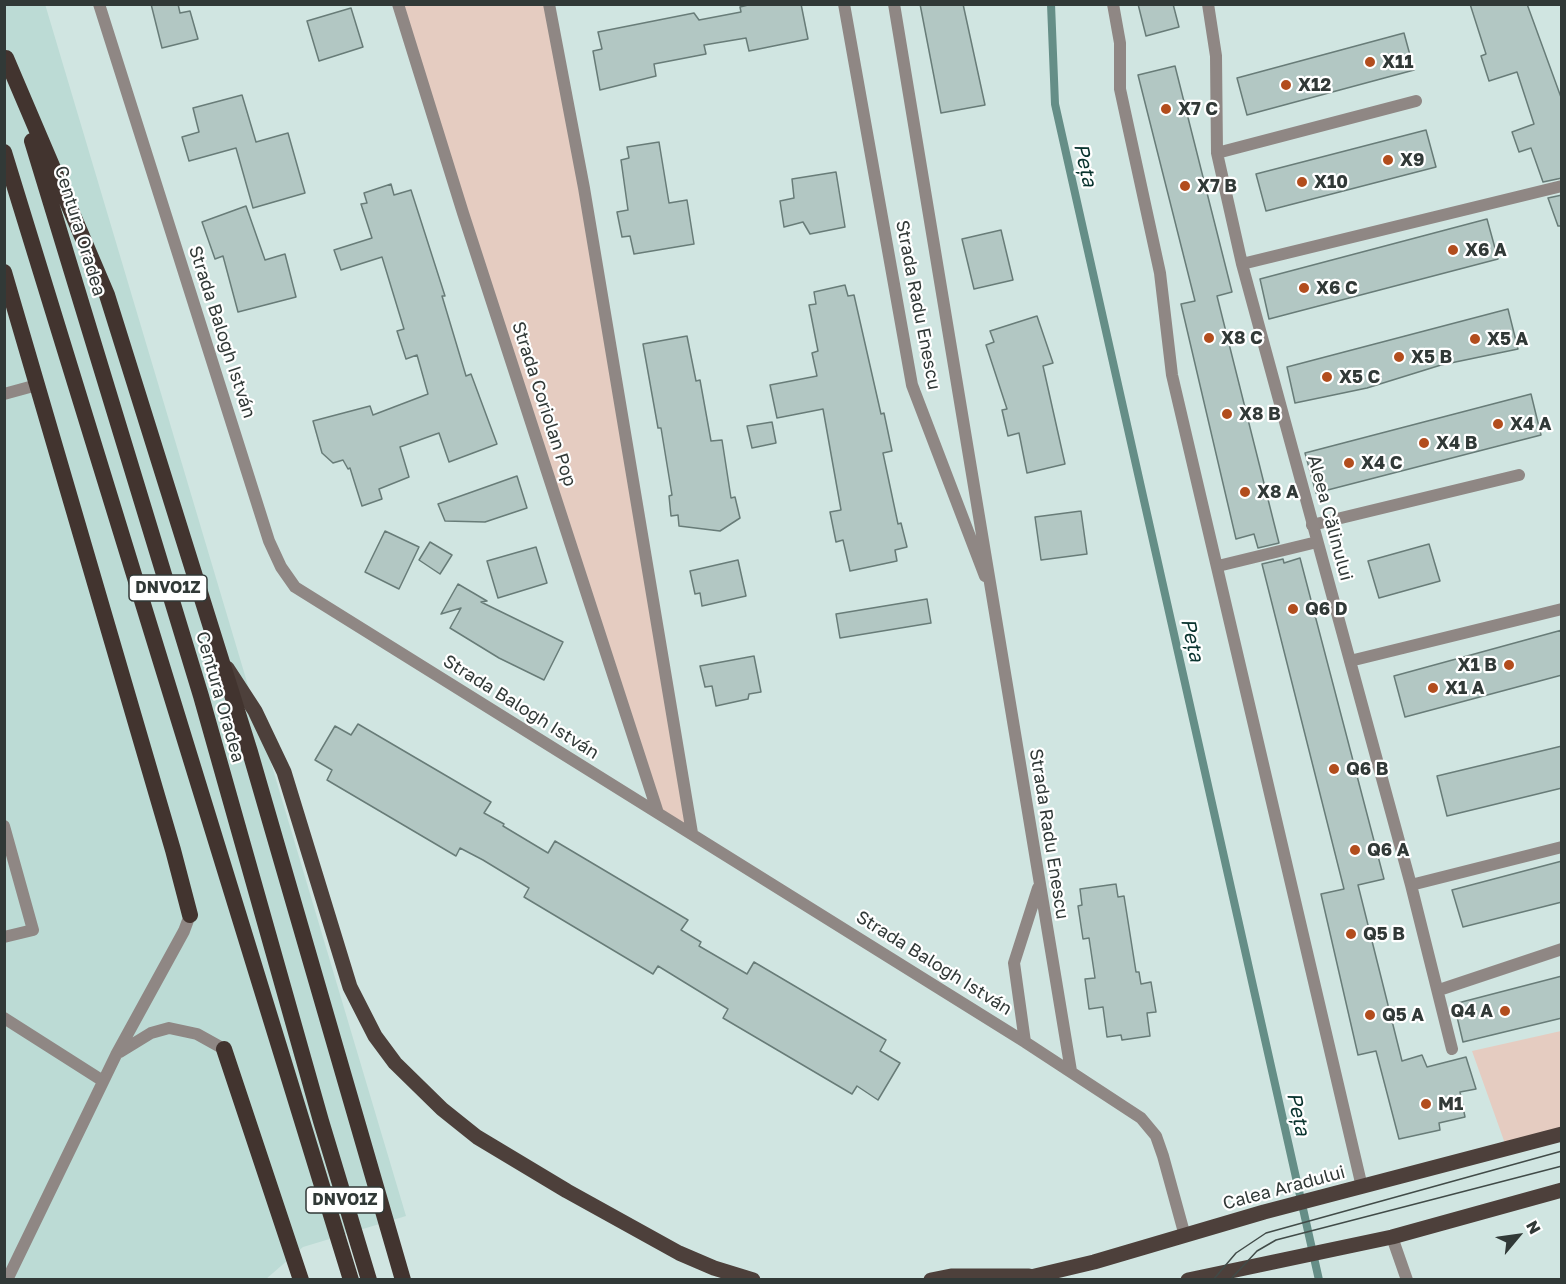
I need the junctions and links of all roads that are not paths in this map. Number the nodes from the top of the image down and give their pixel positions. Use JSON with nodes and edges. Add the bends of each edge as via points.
{"nodes":[{"id":1,"x":99,"y":4,"type":"edge"},
{"id":2,"x":398,"y":4,"type":"edge"},
{"id":3,"x":549,"y":4,"type":"edge"},
{"id":4,"x":844,"y":4,"type":"edge"},
{"id":5,"x":894,"y":4,"type":"edge"},
{"id":6,"x":1113,"y":4,"type":"edge"},
{"id":7,"x":1208,"y":4,"type":"edge"},
{"id":8,"x":5,"y":55,"type":"edge"},
{"id":9,"x":1416,"y":101,"type":"dead end"},
{"id":10,"x":4,"y":152,"type":"edge"},
{"id":11,"x":1217,"y":153,"type":"junction"},
{"id":12,"x":1562,"y":186,"type":"edge"},
{"id":13,"x":1242,"y":264,"type":"junction"},
{"id":14,"x":4,"y":272,"type":"edge"},
{"id":15,"x":37,"y":385,"type":"junction"},
{"id":16,"x":4,"y":394,"type":"edge"},
{"id":17,"x":1519,"y":476,"type":"dead end"},
{"id":18,"x":1312,"y":525,"type":"junction"},
{"id":19,"x":1317,"y":542,"type":"junction"},
{"id":20,"x":1218,"y":566,"type":"junction"},
{"id":21,"x":995,"y":602,"type":"junction"},
{"id":22,"x":1562,"y":609,"type":"edge"},
{"id":23,"x":221,"y":657,"type":"junction"},
{"id":24,"x":1350,"y":661,"type":"junction"},
{"id":25,"x":658,"y":813,"type":"junction"},
{"id":26,"x":4,"y":826,"type":"edge"},
{"id":27,"x":692,"y":833,"type":"junction"},
{"id":28,"x":1562,"y":847,"type":"edge"},
{"id":29,"x":1411,"y":885,"type":"junction"},
{"id":30,"x":1039,"y":886,"type":"junction"},
{"id":31,"x":190,"y":915,"type":"joint"},
{"id":32,"x":4,"y":937,"type":"edge"},
{"id":33,"x":1562,"y":949,"type":"edge"},
{"id":34,"x":1439,"y":990,"type":"junction"},
{"id":35,"x":4,"y":1018,"type":"edge"},
{"id":36,"x":1025,"y":1042,"type":"junction"},
{"id":37,"x":224,"y":1049,"type":"joint"},
{"id":38,"x":1452,"y":1049,"type":"dead end"},
{"id":39,"x":116,"y":1055,"type":"junction"},
{"id":40,"x":1071,"y":1071,"type":"junction"},
{"id":41,"x":103,"y":1081,"type":"junction"},
{"id":42,"x":313,"y":1124,"type":"junction"},
{"id":43,"x":1562,"y":1134,"type":"edge"},
{"id":44,"x":1354,"y":1189,"type":"junction"},
{"id":45,"x":1562,"y":1190,"type":"edge"},
{"id":46,"x":1185,"y":1236,"type":"junction"},
{"id":47,"x":1392,"y":1237,"type":"junction"},
{"id":48,"x":1035,"y":1275,"type":"junction"},
{"id":49,"x":6,"y":1279,"type":"edge"},
{"id":50,"x":300,"y":1280,"type":"edge"},
{"id":51,"x":351,"y":1280,"type":"edge"},
{"id":52,"x":369,"y":1280,"type":"edge"},
{"id":53,"x":403,"y":1280,"type":"edge"},
{"id":54,"x":753,"y":1280,"type":"edge"},
{"id":55,"x":931,"y":1280,"type":"edge"},
{"id":56,"x":1018,"y":1280,"type":"edge"},
{"id":57,"x":1188,"y":1280,"type":"edge"},
{"id":58,"x":1407,"y":1280,"type":"edge"}],
"edges":[{"from":1,"to":25,"type":"street","name":"Strada Balogh István","via":[[269,541],[281,567],[295,587],[321,606]]},
{"from":2,"to":25,"type":"street","name":"Strada Coriolan Pop"},
{"from":3,"to":27,"type":"street","via":[[584,188]]},
{"from":4,"to":21,"type":"street","name":"Strada Radu Enescu","via":[[912,385]]},
{"from":5,"to":21,"type":"street","name":"Strada Radu Enescu"},
{"from":6,"to":20,"type":"street","via":[[1120,43],[1120,89],[1161,273],[1172,375]]},
{"from":7,"to":11,"type":"street","name":"Aleea Călinului","via":[[1216,56]]},
{"from":8,"to":23,"type":"highway","via":[[107,295]]},
{"from":8,"to":42,"type":"highway","name":"Centura Oradea","number":"DNVO1Z","via":[[201,696]]},
{"from":9,"to":11,"type":"street"},
{"from":10,"to":42,"type":"highway","name":"Centura Oradea","number":"DNVO1Z"},
{"from":11,"to":13,"type":"street","name":"Aleea Călinului"},
{"from":12,"to":13,"type":"street"},
{"from":13,"to":18,"type":"street","name":"Aleea Călinului"},
{"from":14,"to":15,"type":"highway"},
{"from":15,"to":16,"type":"street"},
{"from":15,"to":31,"type":"highway"},
{"from":17,"to":18,"type":"street"},
{"from":18,"to":19,"type":"street","name":"Aleea Călinului"},
{"from":19,"to":20,"type":"street"},
{"from":19,"to":24,"type":"street","name":"Aleea Călinului"},
{"from":20,"to":44,"type":"street"},
{"from":21,"to":30,"type":"street","name":"Strada Radu Enescu"},
{"from":22,"to":24,"type":"street"},
{"from":23,"to":53,"type":"highway"},
{"from":23,"to":54,"type":"main road","via":[[255,711],[284,772],[346,976],[370,1029],[395,1063],[442,1110],[497,1149],[679,1253]]},
{"from":24,"to":29,"type":"street","name":"Aleea Călinului"},
{"from":25,"to":27,"type":"street","name":"Strada Balogh István"},
{"from":26,"to":32,"type":"street","via":[[33,930]]},
{"from":27,"to":36,"type":"street","name":"Strada Balogh István"},
{"from":28,"to":29,"type":"street"},
{"from":29,"to":34,"type":"street","name":"Aleea Călinului"},
{"from":30,"to":36,"type":"street","via":[[1014,963]]},
{"from":30,"to":40,"type":"street","name":"Strada Radu Enescu"},
{"from":31,"to":39,"type":"street"},
{"from":33,"to":34,"type":"street"},
{"from":34,"to":38,"type":"street","name":"Aleea Călinului"},
{"from":35,"to":41,"type":"street"},
{"from":36,"to":40,"type":"street","name":"Strada Balogh István"},
{"from":37,"to":39,"type":"street","via":[[197,1034],[170,1028],[151,1033]]},
{"from":37,"to":50,"type":"highway"},
{"from":39,"to":41,"type":"street"},
{"from":40,"to":46,"type":"street","name":"Strada Balogh István","via":[[1141,1118],[1156,1136]]},
{"from":41,"to":49,"type":"street"},
{"from":42,"to":51,"type":"highway","name":"Centura Oradea","number":"DNVO1Z"},
{"from":42,"to":52,"type":"highway","name":"Centura Oradea","number":"DNVO1Z"},
{"from":43,"to":44,"type":"main road","name":"Calea Aradului"},
{"from":44,"to":46,"type":"main road","name":"Calea Aradului"},
{"from":45,"to":47,"type":"main road"},
{"from":46,"to":48,"type":"main road","name":"Calea Aradului"},
{"from":47,"to":57,"type":"main road"},
{"from":47,"to":58,"type":"street"},
{"from":48,"to":55,"type":"main road","via":[[951,1276]]},
{"from":48,"to":56,"type":"main road","name":"Calea Aradului"}]}
